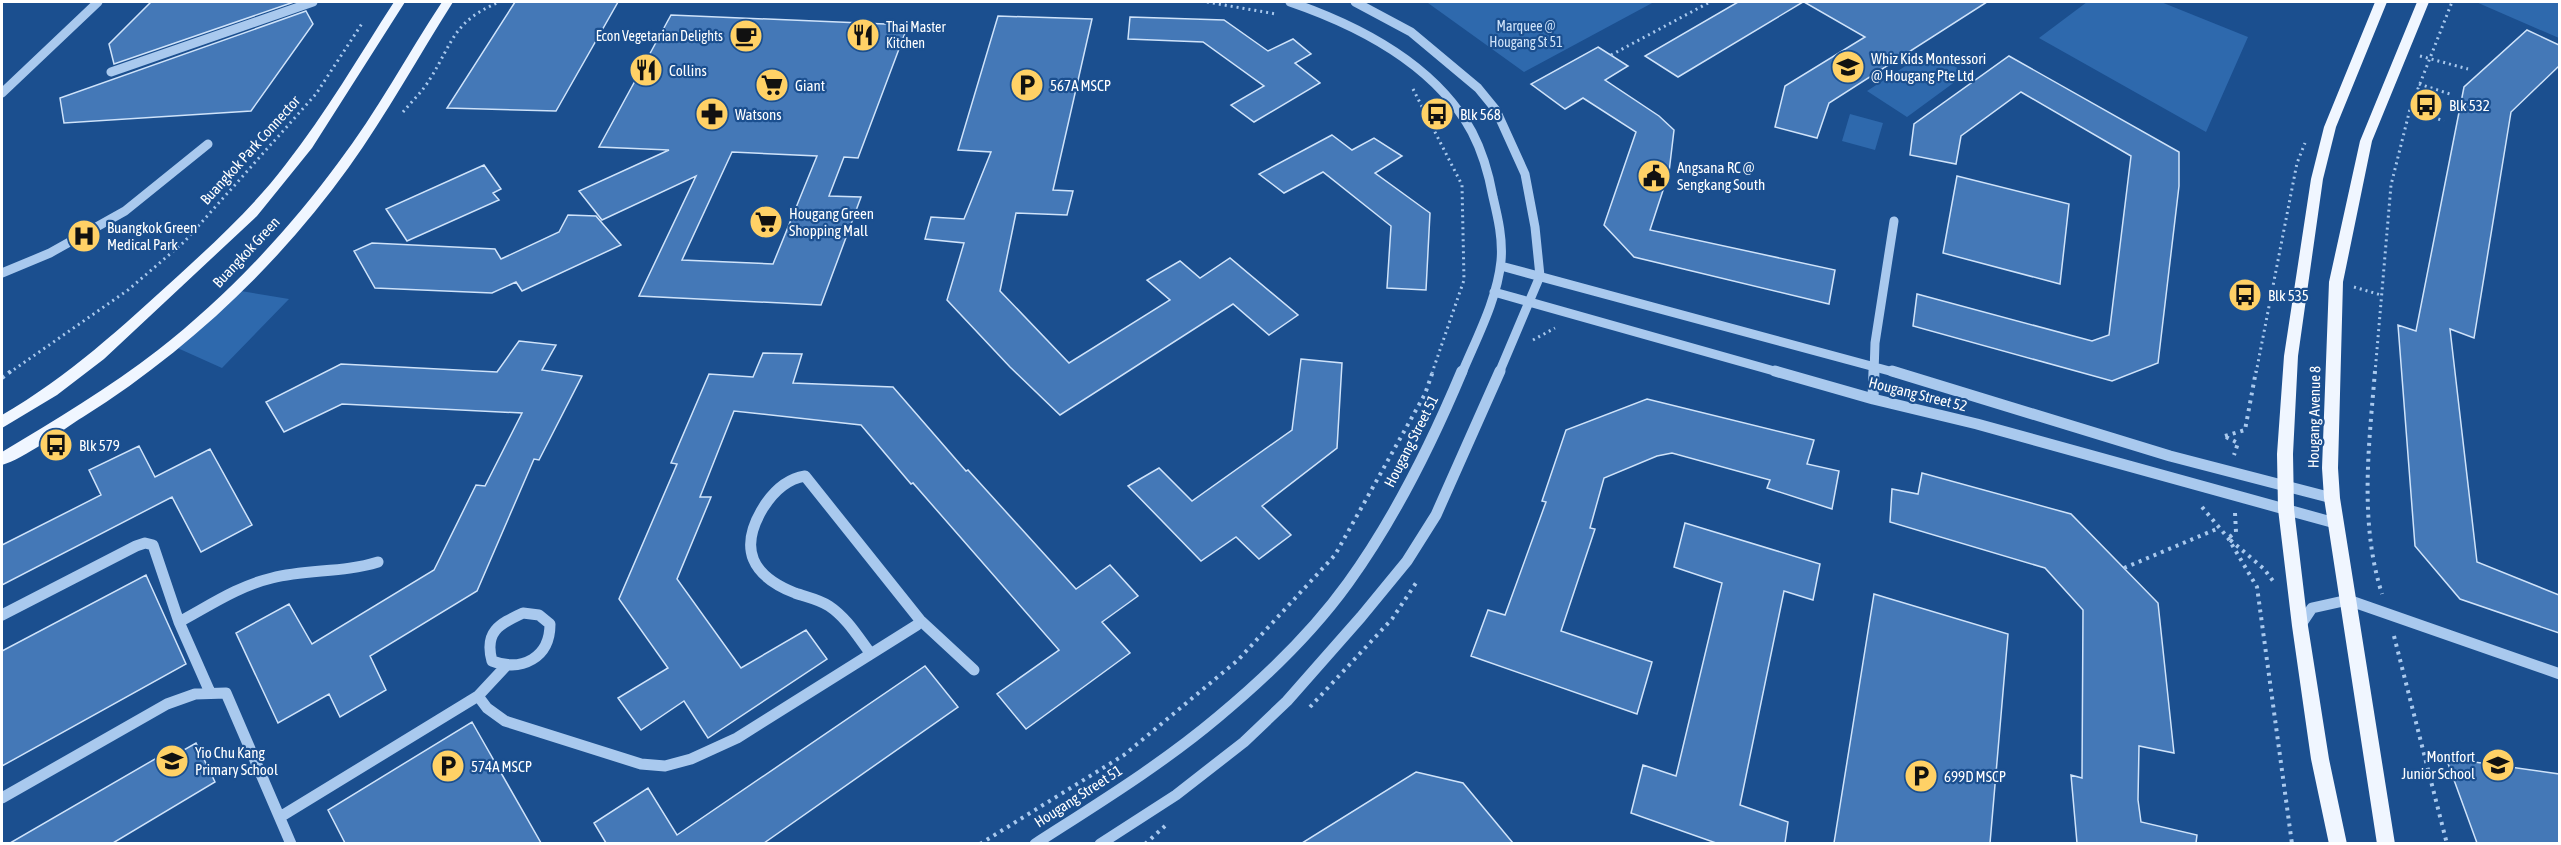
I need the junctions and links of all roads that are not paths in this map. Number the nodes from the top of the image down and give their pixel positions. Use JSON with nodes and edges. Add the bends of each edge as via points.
{"nodes":[{"id":1,"x":98,"y":2,"type":"edge"},
{"id":2,"x":313,"y":2,"type":"edge"},
{"id":3,"x":399,"y":2,"type":"edge"},
{"id":4,"x":461,"y":2,"type":"edge"},
{"id":5,"x":1290,"y":2,"type":"edge"},
{"id":6,"x":1355,"y":2,"type":"edge"},
{"id":7,"x":2380,"y":2,"type":"edge"},
{"id":8,"x":2423,"y":2,"type":"edge"},
{"id":9,"x":445,"y":5,"type":"edge"},
{"id":10,"x":111,"y":72,"type":"dead end"},
{"id":11,"x":2,"y":93,"type":"edge"},
{"id":12,"x":208,"y":144,"type":"dead end"},
{"id":13,"x":1894,"y":221,"type":"dead end"},
{"id":14,"x":1501,"y":266,"type":"junction"},
{"id":15,"x":2,"y":273,"type":"edge"},
{"id":16,"x":1539,"y":276,"type":"junction"},
{"id":17,"x":1494,"y":292,"type":"junction"},
{"id":18,"x":1532,"y":302,"type":"junction"},
{"id":19,"x":1874,"y":366,"type":"junction"},
{"id":20,"x":1873,"y":399,"type":"junction"},
{"id":21,"x":2,"y":422,"type":"edge"},
{"id":22,"x":2,"y":459,"type":"edge"},
{"id":23,"x":2284,"y":485,"type":"junction"},
{"id":24,"x":2332,"y":498,"type":"junction"},
{"id":25,"x":2286,"y":509,"type":"junction"},
{"id":26,"x":2336,"y":523,"type":"junction"},
{"id":27,"x":378,"y":562,"type":"dead end"},
{"id":28,"x":2348,"y":600,"type":"junction"},
{"id":29,"x":2,"y":615,"type":"edge"},
{"id":30,"x":920,"y":620,"type":"junction"},
{"id":31,"x":179,"y":622,"type":"junction"},
{"id":32,"x":2300,"y":626,"type":"junction"},
{"id":33,"x":871,"y":654,"type":"junction"},
{"id":34,"x":506,"y":666,"type":"junction"},
{"id":35,"x":974,"y":670,"type":"dead end"},
{"id":36,"x":2559,"y":674,"type":"edge"},
{"id":37,"x":209,"y":690,"type":"junction"},
{"id":38,"x":478,"y":696,"type":"junction"},
{"id":39,"x":2,"y":798,"type":"edge"},
{"id":40,"x":280,"y":817,"type":"junction"},
{"id":41,"x":291,"y":843,"type":"edge"},
{"id":42,"x":1035,"y":843,"type":"edge"},
{"id":43,"x":1100,"y":843,"type":"edge"},
{"id":44,"x":2338,"y":843,"type":"edge"},
{"id":45,"x":2386,"y":843,"type":"edge"}],
"edges":[{"from":1,"to":11,"type":"street"},
{"from":2,"to":10,"type":"street"},
{"from":3,"to":21,"type":"main road","name":"Buangkok Green","via":[[338,101],[273,190],[94,361]]},
{"from":4,"to":9,"type":"main road"},
{"from":5,"to":14,"type":"street","name":"Hougang Street 51","via":[[1340,20],[1373,38],[1442,90],[1470,127],[1488,171],[1498,219]]},
{"from":6,"to":16,"type":"street","via":[[1411,32],[1478,88],[1496,110],[1525,174]]},
{"from":7,"to":23,"type":"main road","name":"Hougang Avenue 8","via":[[2330,127],[2317,179],[2291,356]]},
{"from":8,"to":24,"type":"main road","name":"Hougang Avenue 8","via":[[2366,141],[2336,282]]},
{"from":9,"to":22,"type":"main road","name":"Buangkok Green","via":[[400,81],[327,186],[221,303],[118,386]]},
{"from":12,"to":15,"type":"street","via":[[124,211],[50,253]]},
{"from":13,"to":19,"type":"street"},
{"from":14,"to":16,"type":"street","name":"Hougang Street 52"},
{"from":14,"to":17,"type":"street","name":"Hougang Street 51"},
{"from":16,"to":18,"type":"street"},
{"from":16,"to":19,"type":"street","name":"Hougang Street 52"},
{"from":17,"to":18,"type":"street","name":"Hougang Street 52"},
{"from":17,"to":42,"type":"street","name":"Hougang Street 51","via":[[1448,406],[1409,485],[1347,585],[1222,715],[1146,772]]},
{"from":18,"to":20,"type":"street","name":"Hougang Street 52"},
{"from":18,"to":43,"type":"street","via":[[1436,515],[1400,569],[1287,701],[1244,742],[1176,795]]},
{"from":19,"to":20,"type":"street"},
{"from":19,"to":23,"type":"street","name":"Hougang Street 52","via":[[2170,456]]},
{"from":20,"to":25,"type":"street","name":"Hougang Street 52"},
{"from":23,"to":24,"type":"street","name":"Hougang Street 52"},
{"from":23,"to":25,"type":"main road","name":"Hougang Avenue 8"},
{"from":24,"to":26,"type":"main road","name":"Hougang Avenue 8"},
{"from":25,"to":26,"type":"street","name":"Hougang Street 52"},
{"from":25,"to":32,"type":"main road","name":"Hougang Avenue 8"},
{"from":26,"to":28,"type":"main road","name":"Hougang Avenue 8"},
{"from":27,"to":31,"type":"street","via":[[340,573],[286,575],[266,580]]},
{"from":28,"to":32,"type":"street","via":[[2312,608]]},
{"from":28,"to":36,"type":"street"},
{"from":28,"to":45,"type":"main road","name":"Hougang Avenue 8"},
{"from":29,"to":31,"type":"street","via":[[145,543],[153,545]]},
{"from":30,"to":33,"type":"street"},
{"from":30,"to":33,"type":"street","via":[[805,476],[795,476],[754,519],[748,535],[748,553],[776,584],[827,604],[842,615]]},
{"from":30,"to":35,"type":"street"},
{"from":31,"to":37,"type":"street"},
{"from":32,"to":44,"type":"main road","name":"Hougang Avenue 8","via":[[2320,759]]},
{"from":33,"to":38,"type":"street","via":[[737,738],[665,766],[641,764],[505,721]]},
{"from":34,"to":34,"type":"street","via":[[492,661],[487,649],[492,633],[505,621],[523,613],[539,615],[550,624],[550,638],[541,653],[524,663]]},
{"from":34,"to":38,"type":"street"},
{"from":37,"to":39,"type":"street","via":[[167,704]]},
{"from":37,"to":40,"type":"street","via":[[226,693]]},
{"from":38,"to":40,"type":"street"},
{"from":40,"to":41,"type":"street"}]}
